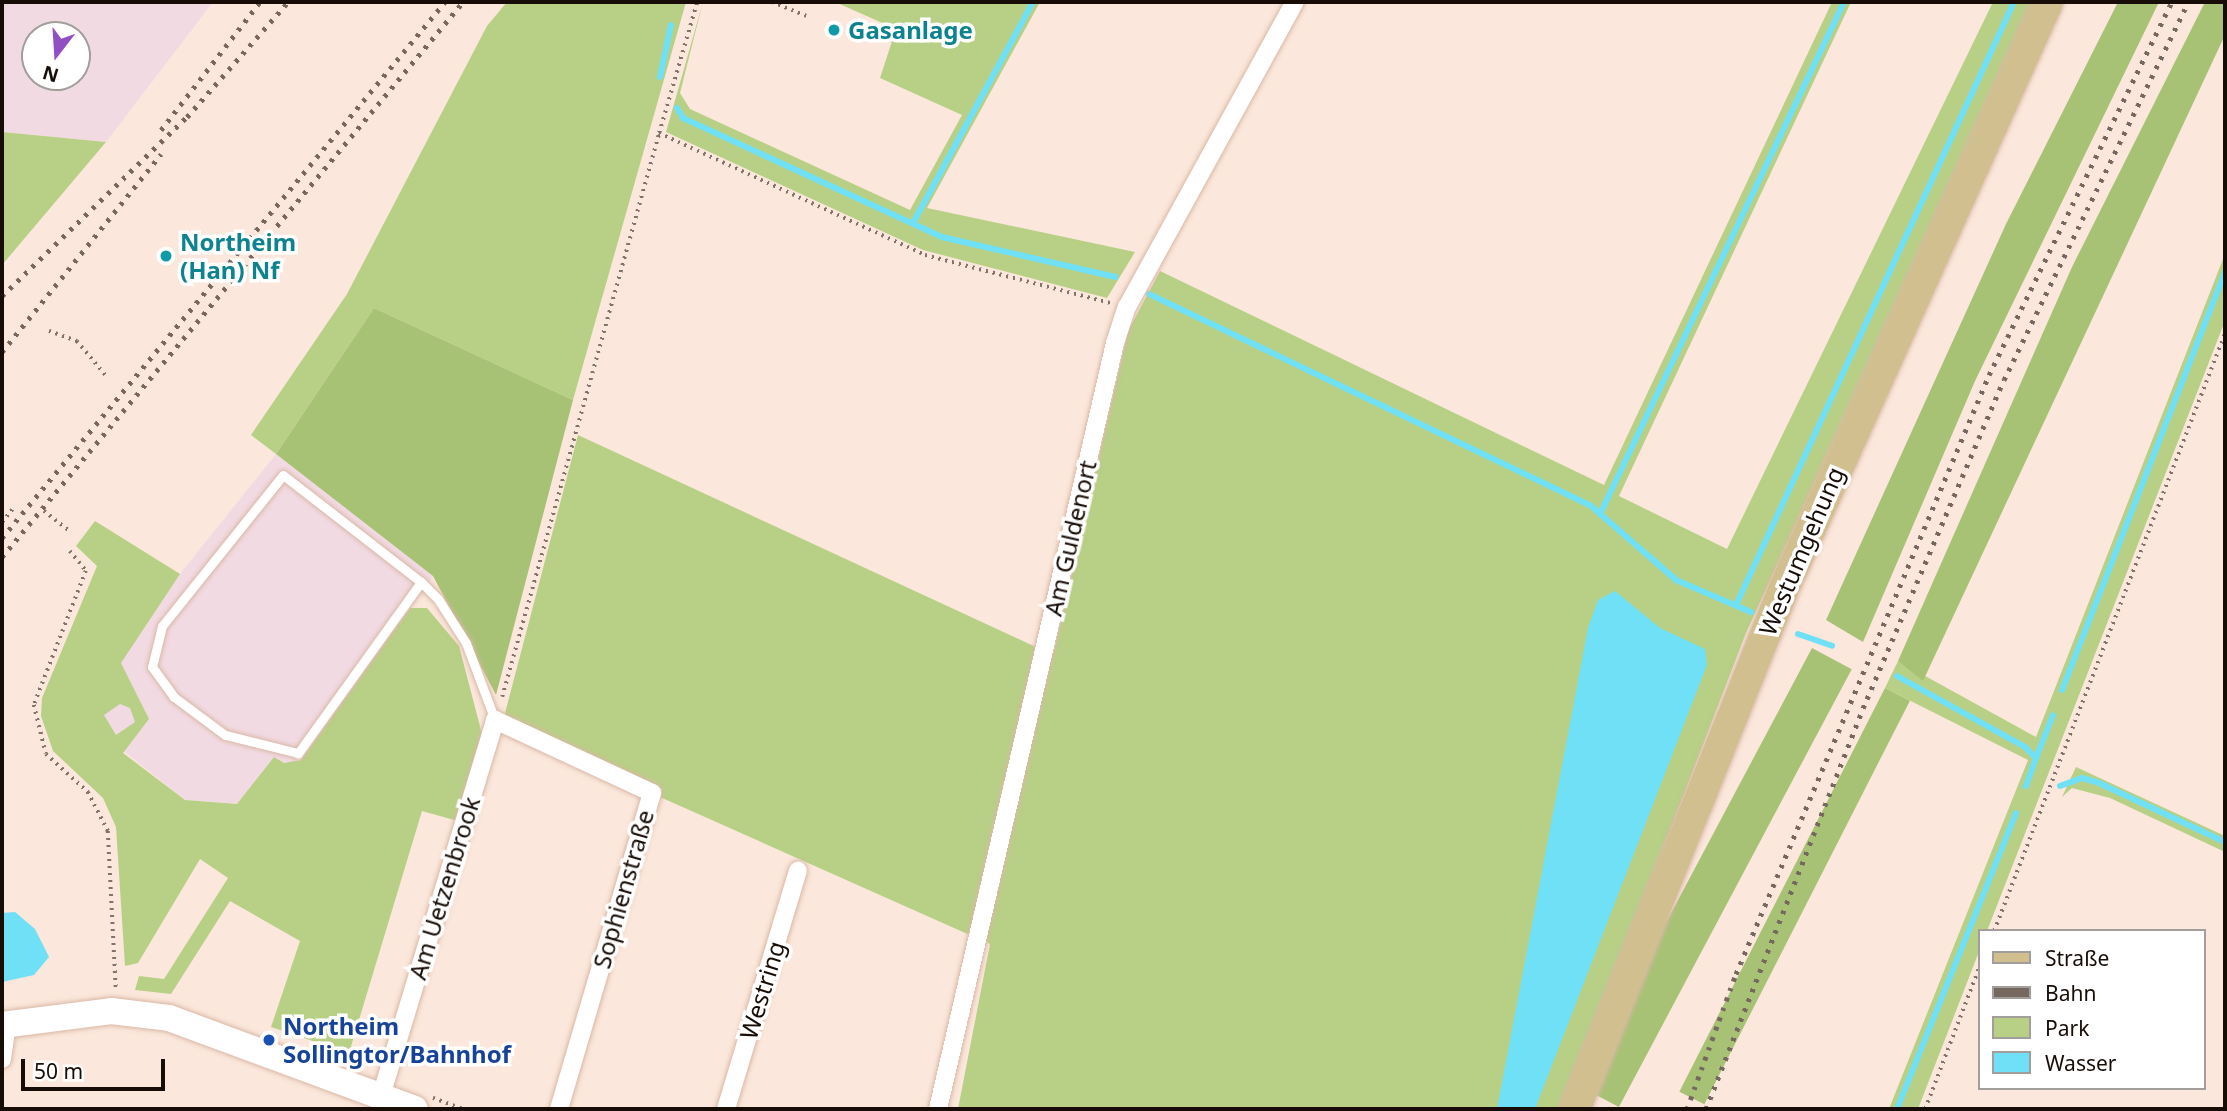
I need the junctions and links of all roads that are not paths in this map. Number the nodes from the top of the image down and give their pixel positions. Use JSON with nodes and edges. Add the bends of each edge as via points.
{"nodes":[{"id":1,"x":1295,"y":2,"type":"edge"},
{"id":2,"x":2048,"y":2,"type":"edge"},
{"id":3,"x":421,"y":582,"type":"junction"},
{"id":4,"x":495,"y":720,"type":"junction"},
{"id":5,"x":798,"y":871,"type":"dead end"},
{"id":6,"x":4,"y":1025,"type":"edge"},
{"id":7,"x":2,"y":1059,"type":"edge"},
{"id":8,"x":381,"y":1096,"type":"junction"},
{"id":9,"x":415,"y":1109,"type":"edge"},
{"id":10,"x":559,"y":1109,"type":"edge"},
{"id":11,"x":726,"y":1109,"type":"edge"},
{"id":12,"x":938,"y":1109,"type":"edge"},
{"id":13,"x":1575,"y":1109,"type":"edge"}],
"edges":[{"from":1,"to":12,"type":"street","name":"Am Guldenort","via":[[1127,307]]},
{"from":2,"to":13,"type":"main road","name":"Westumgehung","via":[[1784,588]]},
{"from":3,"to":3,"type":"lane","via":[[283,475],[162,626],[152,667],[174,697],[225,735],[298,753]]},
{"from":3,"to":4,"type":"lane","via":[[466,643]]},
{"from":4,"to":8,"type":"street","name":"Am Uetzenbrook"},
{"from":4,"to":10,"type":"street","name":"Sophienstraße","via":[[652,793]]},
{"from":5,"to":11,"type":"street","name":"Westring"},
{"from":6,"to":7,"type":"street"},
{"from":6,"to":8,"type":"main road","via":[[111,1011],[169,1018]]},
{"from":8,"to":9,"type":"main road"}]}
